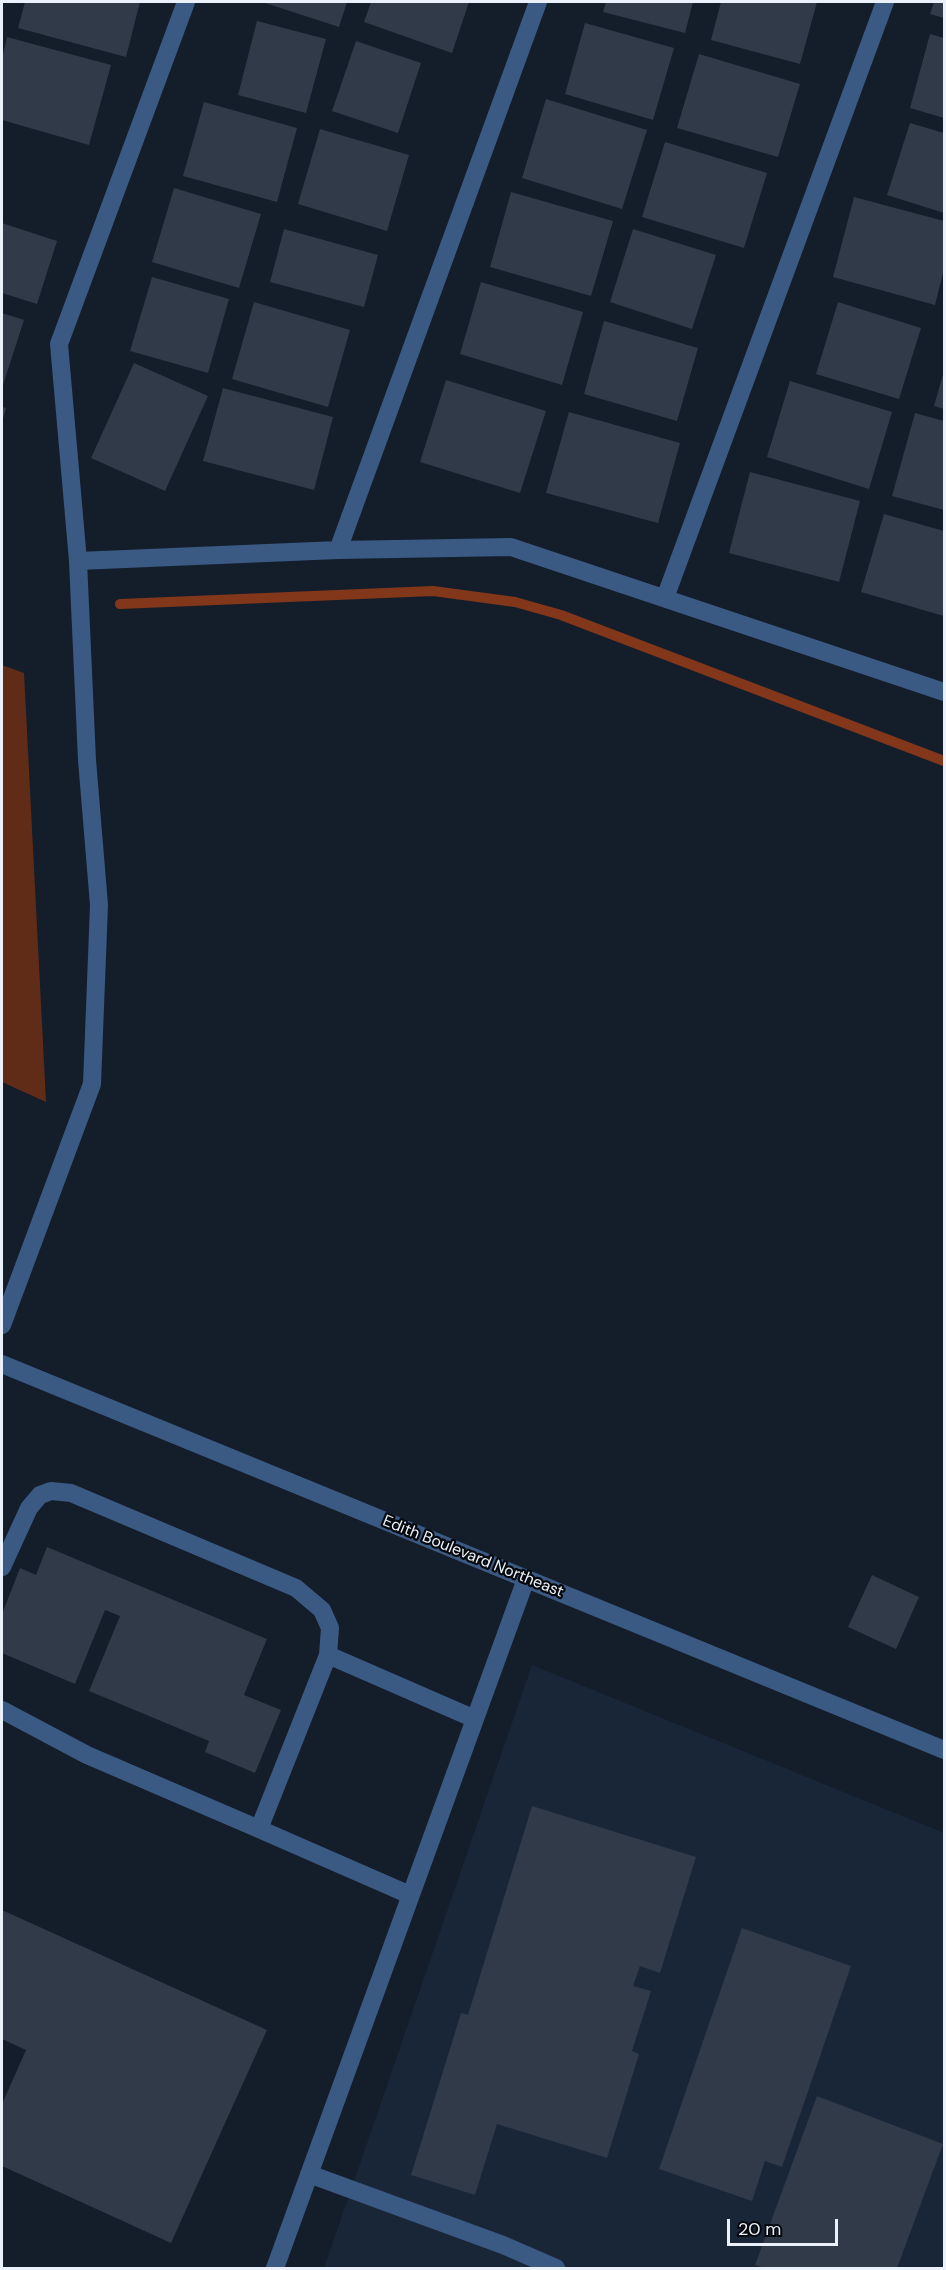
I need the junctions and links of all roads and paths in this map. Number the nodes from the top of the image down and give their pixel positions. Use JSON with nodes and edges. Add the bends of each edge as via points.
{"nodes":[{"id":1,"x":186,"y":2,"type":"edge"},
{"id":2,"x":538,"y":2,"type":"edge"},
{"id":3,"x":885,"y":2,"type":"edge"},
{"id":4,"x":338,"y":550,"type":"junction"},
{"id":5,"x":78,"y":561,"type":"junction"},
{"id":6,"x":665,"y":598,"type":"junction"},
{"id":7,"x":945,"y":692,"type":"edge"},
{"id":8,"x":2,"y":1324,"type":"edge"},
{"id":9,"x":2,"y":1364,"type":"edge"},
{"id":10,"x":2,"y":1567,"type":"edge"},
{"id":11,"x":525,"y":1579,"type":"junction"},
{"id":12,"x":327,"y":1655,"type":"junction"},
{"id":13,"x":2,"y":1710,"type":"edge"},
{"id":14,"x":475,"y":1719,"type":"junction"},
{"id":15,"x":945,"y":1750,"type":"edge"},
{"id":16,"x":259,"y":1829,"type":"junction"},
{"id":17,"x":410,"y":1895,"type":"junction"},
{"id":18,"x":309,"y":2174,"type":"junction"},
{"id":19,"x":275,"y":2268,"type":"edge"},
{"id":20,"x":556,"y":2268,"type":"edge"}],
"edges":[{"from":1,"to":5,"type":"street","via":[[59,344]]},
{"from":2,"to":4,"type":"street"},
{"from":3,"to":6,"type":"street"},
{"from":4,"to":5,"type":"street"},
{"from":4,"to":6,"type":"street","via":[[511,547]]},
{"from":5,"to":8,"type":"street","via":[[87,760],[99,905],[92,1084]]},
{"from":6,"to":7,"type":"street"},
{"from":9,"to":11,"type":"street","name":"Edith Boulevard Northeast"},
{"from":10,"to":12,"type":"street","via":[[29,1508],[40,1495],[51,1491],[71,1493],[297,1588],[322,1611],[330,1628]]},
{"from":11,"to":14,"type":"street"},
{"from":11,"to":15,"type":"street","name":"Edith Boulevard Northeast"},
{"from":12,"to":14,"type":"street"},
{"from":12,"to":16,"type":"street"},
{"from":13,"to":16,"type":"street","via":[[87,1755]]},
{"from":14,"to":17,"type":"street"},
{"from":16,"to":17,"type":"street"},
{"from":17,"to":18,"type":"street"},
{"from":18,"to":19,"type":"street"},
{"from":18,"to":20,"type":"street"}]}
